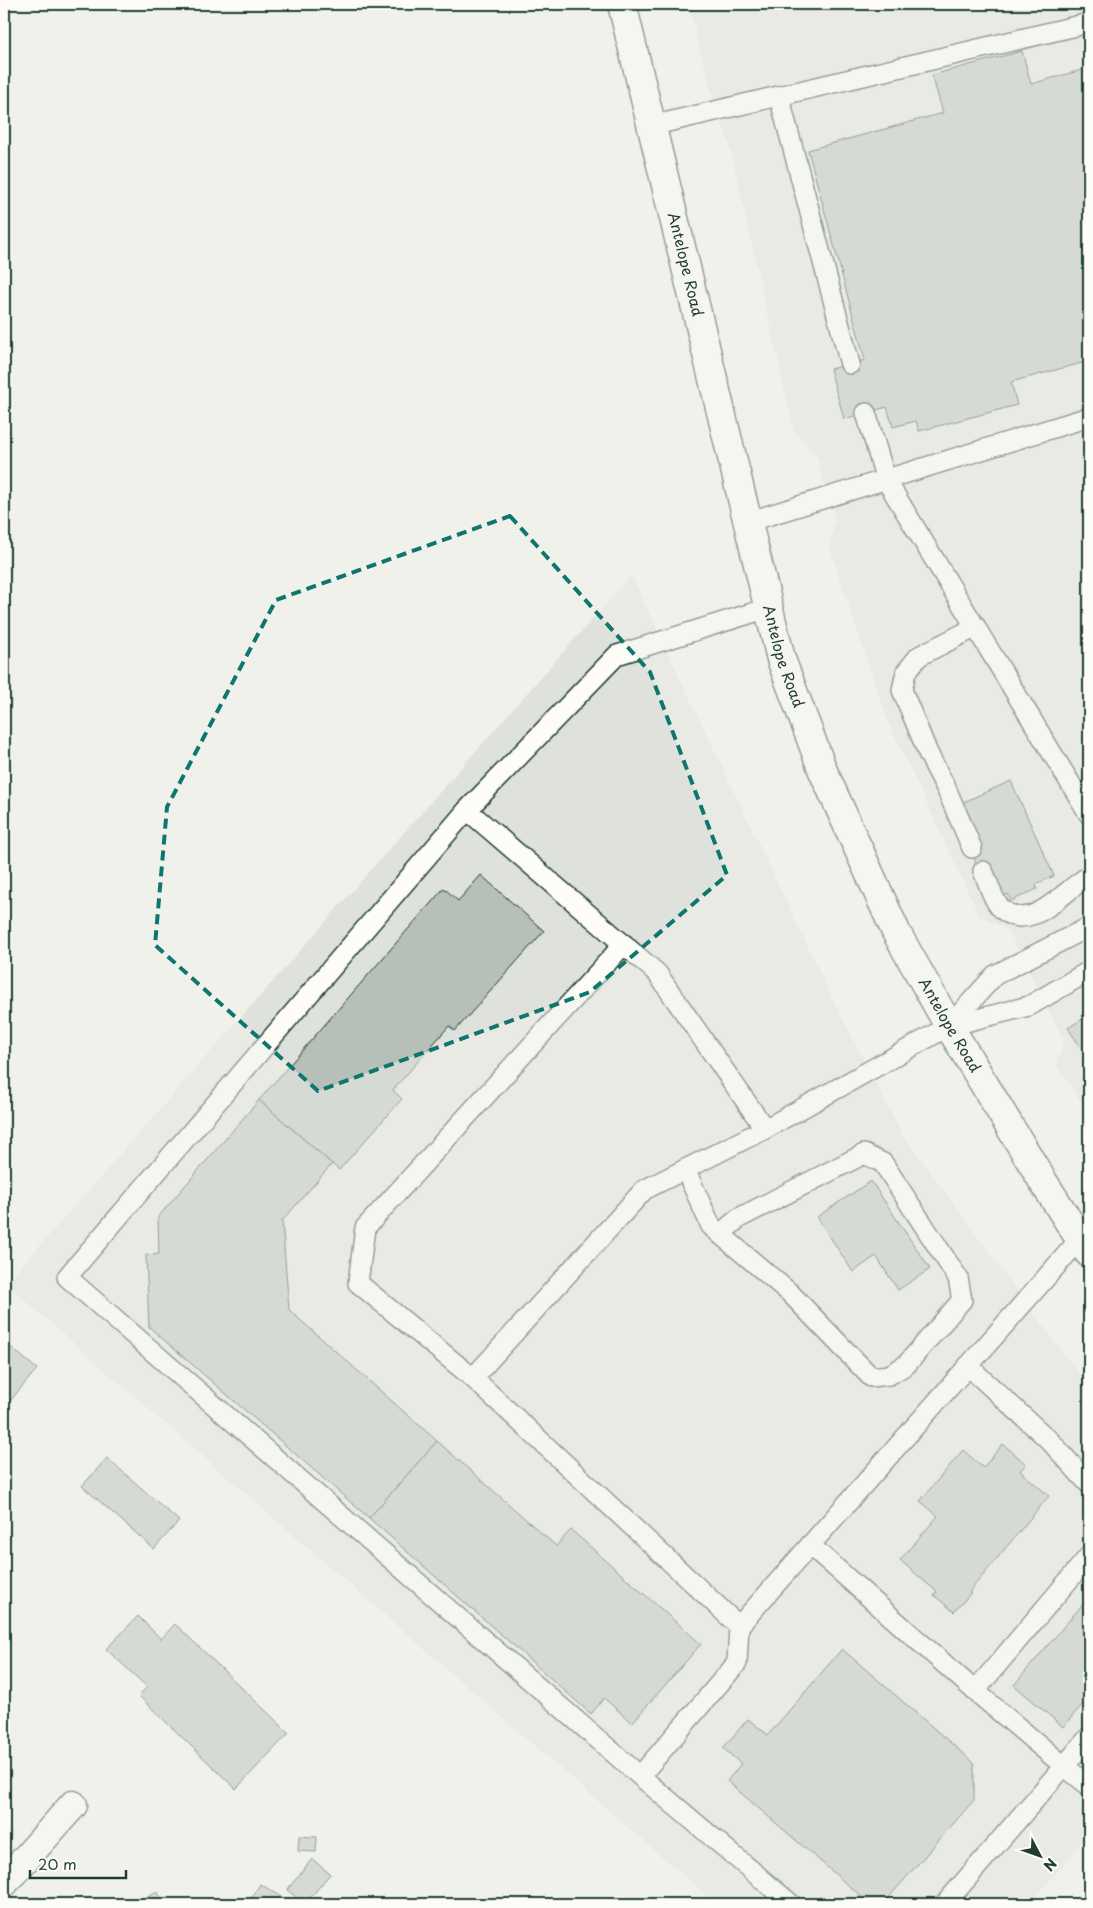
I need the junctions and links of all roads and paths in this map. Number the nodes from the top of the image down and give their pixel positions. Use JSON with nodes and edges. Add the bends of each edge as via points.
{"nodes":[{"id":1,"x":622,"y":4,"type":"edge"},
{"id":2,"x":1089,"y":23,"type":"edge"},
{"id":3,"x":779,"y":96,"type":"junction"},
{"id":4,"x":651,"y":126,"type":"junction"},
{"id":5,"x":850,"y":364,"type":"dead end"},
{"id":6,"x":866,"y":413,"type":"dead end"},
{"id":7,"x":1089,"y":418,"type":"edge"},
{"id":8,"x":886,"y":480,"type":"junction"},
{"id":9,"x":747,"y":522,"type":"junction"},
{"id":10,"x":768,"y":608,"type":"junction"},
{"id":11,"x":976,"y":627,"type":"junction"},
{"id":12,"x":467,"y":810,"type":"junction"},
{"id":13,"x":1089,"y":814,"type":"edge"},
{"id":14,"x":972,"y":848,"type":"dead end"},
{"id":15,"x":983,"y":870,"type":"dead end"},
{"id":16,"x":1089,"y":876,"type":"edge"},
{"id":17,"x":1089,"y":927,"type":"edge"},
{"id":18,"x":624,"y":944,"type":"junction"},
{"id":19,"x":1089,"y":971,"type":"edge"},
{"id":20,"x":949,"y":1026,"type":"junction"},
{"id":21,"x":765,"y":1129,"type":"junction"},
{"id":22,"x":685,"y":1169,"type":"junction"},
{"id":23,"x":720,"y":1234,"type":"junction"},
{"id":24,"x":1085,"y":1246,"type":"edge"},
{"id":25,"x":968,"y":1366,"type":"junction"},
{"id":26,"x":473,"y":1378,"type":"junction"},
{"id":27,"x":1089,"y":1484,"type":"edge"},
{"id":28,"x":810,"y":1545,"type":"junction"},
{"id":29,"x":1089,"y":1556,"type":"edge"},
{"id":30,"x":740,"y":1626,"type":"junction"},
{"id":31,"x":975,"y":1691,"type":"junction"},
{"id":32,"x":1089,"y":1737,"type":"edge"},
{"id":33,"x":1064,"y":1766,"type":"junction"},
{"id":34,"x":640,"y":1776,"type":"junction"},
{"id":35,"x":1089,"y":1786,"type":"edge"},
{"id":36,"x":73,"y":1805,"type":"dead end"},
{"id":37,"x":4,"y":1883,"type":"edge"},
{"id":38,"x":791,"y":1904,"type":"edge"},
{"id":39,"x":945,"y":1904,"type":"edge"}],
"edges":[{"from":1,"to":4,"type":"main road","name":"Antelope Road"},
{"from":2,"to":3,"type":"lane"},
{"from":3,"to":4,"type":"lane"},
{"from":3,"to":5,"type":"lane"},
{"from":4,"to":9,"type":"main road","name":"Antelope Road"},
{"from":6,"to":8,"type":"lane"},
{"from":7,"to":8,"type":"lane"},
{"from":8,"to":9,"type":"lane"},
{"from":8,"to":11,"type":"lane"},
{"from":9,"to":10,"type":"main road","name":"Antelope Road"},
{"from":10,"to":12,"type":"lane","via":[[617,655]]},
{"from":10,"to":20,"type":"main road","name":"Antelope Road","via":[[781,659],[823,771],[896,932]]},
{"from":11,"to":13,"type":"lane"},
{"from":11,"to":14,"type":"lane","via":[[919,656],[906,672],[902,690]]},
{"from":12,"to":18,"type":"lane"},
{"from":12,"to":34,"type":"lane","via":[[67,1277]]},
{"from":15,"to":16,"type":"lane","via":[[999,906],[1014,916],[1036,915]]},
{"from":17,"to":20,"type":"lane","via":[[995,975]]},
{"from":18,"to":21,"type":"lane","via":[[658,973]]},
{"from":18,"to":26,"type":"lane","via":[[365,1228],[358,1283]]},
{"from":19,"to":20,"type":"lane","via":[[1029,1006]]},
{"from":20,"to":21,"type":"lane"},
{"from":20,"to":24,"type":"main road","name":"Antelope Road"},
{"from":21,"to":22,"type":"lane"},
{"from":22,"to":23,"type":"lane","via":[[711,1226]]},
{"from":22,"to":26,"type":"lane","via":[[644,1190]]},
{"from":23,"to":23,"type":"lane","via":[[790,1293],[870,1377],[889,1375],[906,1365],[962,1300],[958,1278],[883,1163],[864,1154],[739,1218]]},
{"from":24,"to":25,"type":"lane"},
{"from":25,"to":27,"type":"lane","via":[[1050,1441]]},
{"from":25,"to":28,"type":"lane"},
{"from":26,"to":30,"type":"lane"},
{"from":28,"to":30,"type":"lane"},
{"from":28,"to":31,"type":"lane"},
{"from":29,"to":31,"type":"lane"},
{"from":30,"to":34,"type":"lane","via":[[737,1663]]},
{"from":31,"to":33,"type":"lane"},
{"from":32,"to":33,"type":"lane"},
{"from":33,"to":35,"type":"lane"},
{"from":33,"to":39,"type":"lane"},
{"from":34,"to":38,"type":"lane"},
{"from":36,"to":37,"type":"main road"}]}
